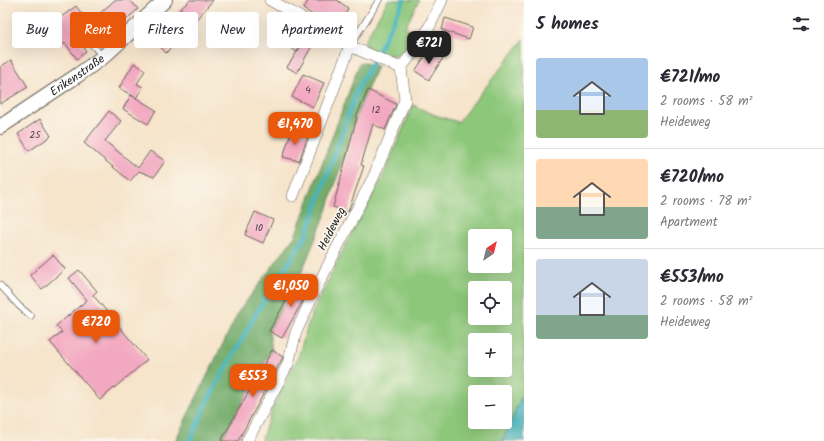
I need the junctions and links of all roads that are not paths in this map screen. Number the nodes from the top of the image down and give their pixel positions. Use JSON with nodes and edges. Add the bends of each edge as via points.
{"nodes":[{"id":1,"x":165,"y":0,"type":"edge"},
{"id":2,"x":270,"y":0,"type":"edge"},
{"id":3,"x":379,"y":0,"type":"edge"},
{"id":4,"x":442,"y":0,"type":"edge"},
{"id":5,"x":291,"y":12,"type":"edge"},
{"id":6,"x":357,"y":35,"type":"edge"},
{"id":7,"x":96,"y":48,"type":"edge"},
{"id":8,"x":349,"y":48,"type":"edge"},
{"id":9,"x":355,"y":48,"type":"edge"},
{"id":10,"x":104,"y":57,"type":"junction"},
{"id":11,"x":401,"y":68,"type":"junction"},
{"id":12,"x":0,"y":127,"type":"edge"},
{"id":13,"x":293,"y":196,"type":"dead end"},
{"id":14,"x":0,"y":285,"type":"edge"},
{"id":15,"x":31,"y":316,"type":"dead end"},
{"id":16,"x":247,"y":441,"type":"edge"}],
"edges":[{"from":1,"to":10,"type":"street","name":"Erikenstraße"},
{"from":2,"to":5,"type":"street"},
{"from":3,"to":6,"type":"lane"},
{"from":4,"to":11,"type":"street","via":[[426,36]]},
{"from":7,"to":10,"type":"lane"},
{"from":8,"to":13,"type":"street"},
{"from":9,"to":11,"type":"street"},
{"from":10,"to":12,"type":"street","name":"Erikenstraße"},
{"from":11,"to":16,"type":"street","name":"Heideweg","via":[[405,100],[376,170],[296,332],[288,364]]},
{"from":14,"to":15,"type":"lane"}]}
